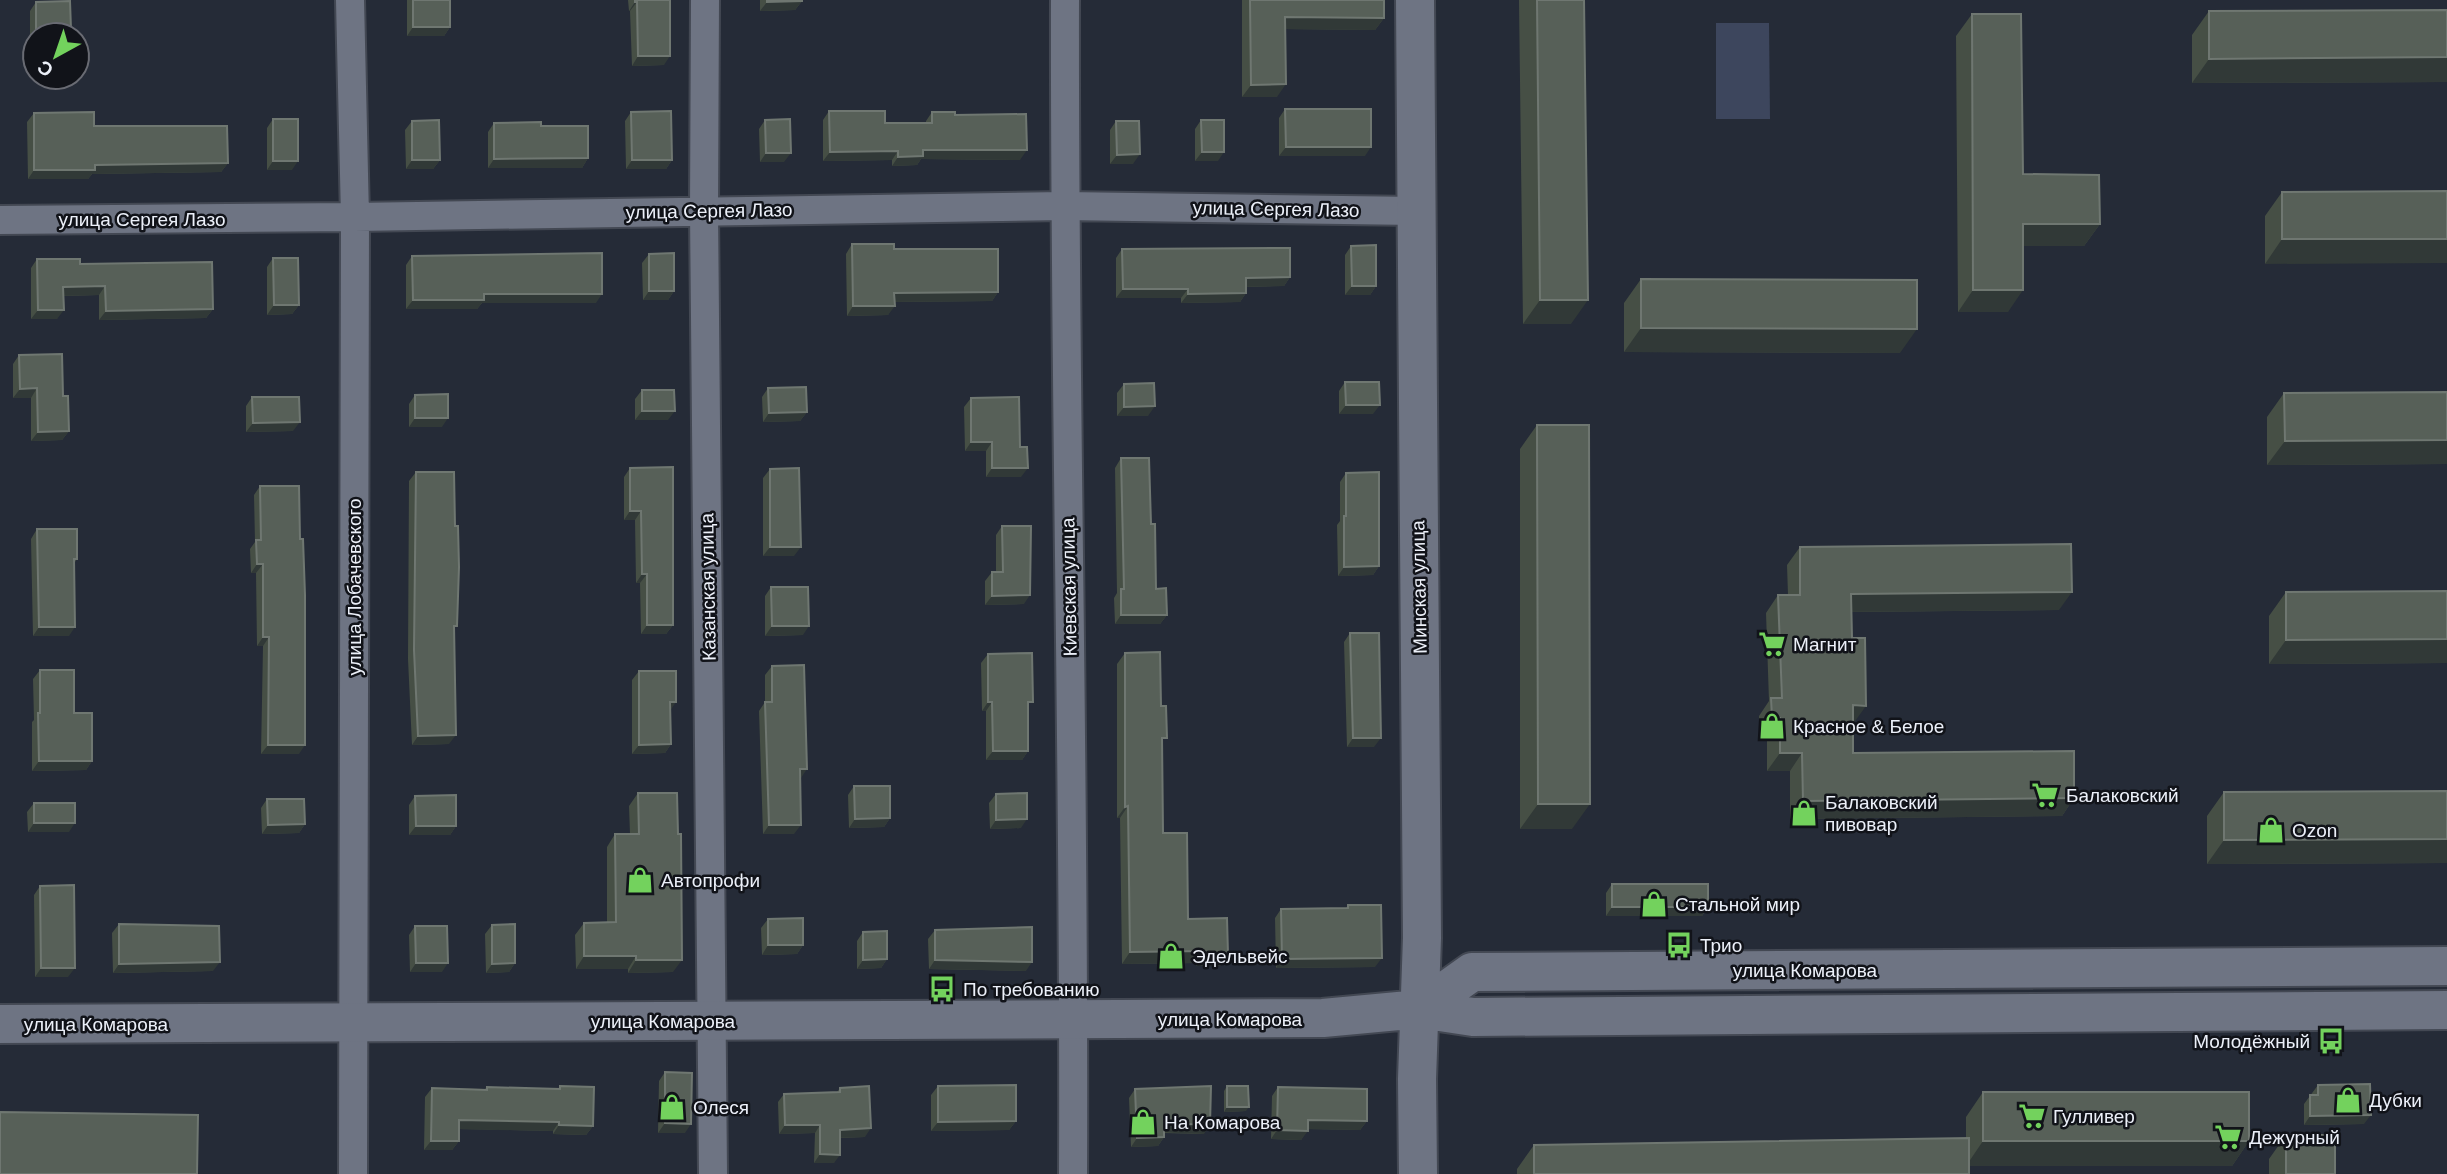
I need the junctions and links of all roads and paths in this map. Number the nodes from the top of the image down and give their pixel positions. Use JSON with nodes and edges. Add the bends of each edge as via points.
{"nodes":[{"id":1,"x":351,"y":0,"type":"edge"},
{"id":2,"x":705,"y":0,"type":"edge"},
{"id":3,"x":1065,"y":0,"type":"edge"},
{"id":4,"x":1415,"y":0,"type":"edge"},
{"id":5,"x":1065,"y":206,"type":"junction"},
{"id":6,"x":704,"y":211,"type":"junction"},
{"id":7,"x":1417,"y":211,"type":"junction"},
{"id":8,"x":355,"y":217,"type":"junction"},
{"id":9,"x":0,"y":220,"type":"edge"},
{"id":10,"x":2447,"y":966,"type":"edge"},
{"id":11,"x":1420,"y":1009,"type":"junction"},
{"id":12,"x":2447,"y":1010,"type":"edge"},
{"id":13,"x":711,"y":1020,"type":"junction"},
{"id":14,"x":1074,"y":1020,"type":"junction"},
{"id":15,"x":353,"y":1022,"type":"junction"},
{"id":16,"x":0,"y":1024,"type":"edge"},
{"id":17,"x":353,"y":1174,"type":"edge"},
{"id":18,"x":713,"y":1174,"type":"edge"},
{"id":19,"x":1073,"y":1174,"type":"edge"},
{"id":20,"x":1418,"y":1174,"type":"edge"}],
"edges":[{"from":1,"to":8,"type":"street","name":"улица Лобачевского"},
{"from":2,"to":6,"type":"street","name":"Казанская улица"},
{"from":3,"to":5,"type":"street","name":"Киевская улица"},
{"from":4,"to":7,"type":"main road","name":"Минская улица"},
{"from":5,"to":6,"type":"street","name":"улица Сергея Лазо"},
{"from":5,"to":7,"type":"street","name":"улица Сергея Лазо"},
{"from":5,"to":14,"type":"street","name":"Киевская улица"},
{"from":6,"to":8,"type":"street","name":"улица Сергея Лазо"},
{"from":6,"to":13,"type":"street","name":"Казанская улица"},
{"from":7,"to":11,"type":"main road","name":"Минская улица"},
{"from":8,"to":9,"type":"street","name":"улица Сергея Лазо"},
{"from":8,"to":15,"type":"street","name":"улица Лобачевского"},
{"from":10,"to":11,"type":"main road","name":"улица Комарова","via":[[1472,972]]},
{"from":11,"to":12,"type":"main road","via":[[1474,1017]]},
{"from":11,"to":14,"type":"main road","name":"улица Комарова","via":[[1323,1018]]},
{"from":11,"to":20,"type":"main road","name":"Минская улица"},
{"from":13,"to":14,"type":"main road","name":"улица Комарова"},
{"from":13,"to":15,"type":"main road","name":"улица Комарова"},
{"from":13,"to":18,"type":"street","name":"Казанская улица"},
{"from":14,"to":19,"type":"street","name":"Киевская улица"},
{"from":15,"to":16,"type":"main road","name":"улица Комарова"},
{"from":15,"to":17,"type":"street","name":"улица Лобачевского"}]}
